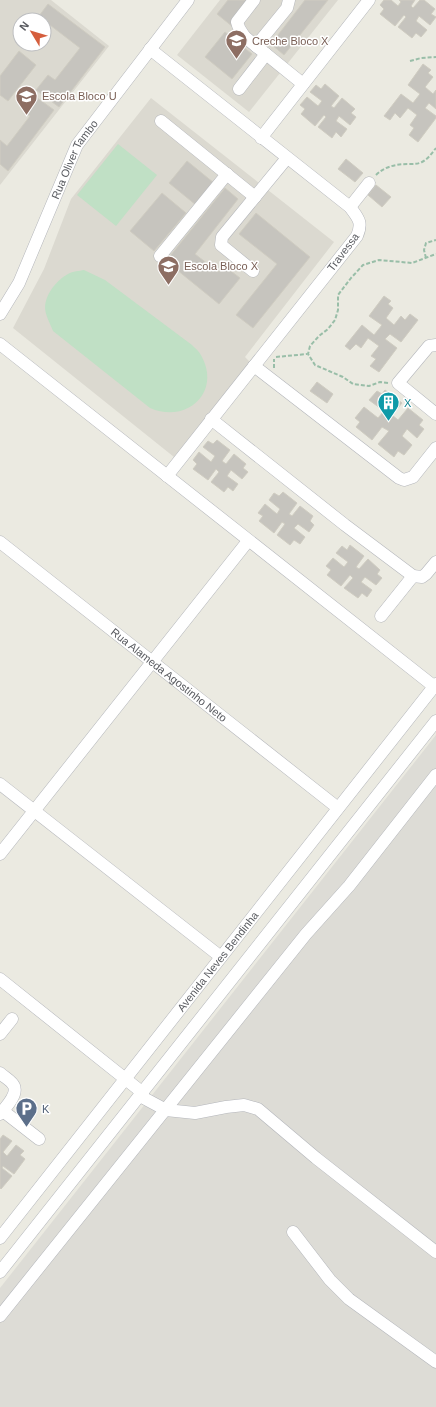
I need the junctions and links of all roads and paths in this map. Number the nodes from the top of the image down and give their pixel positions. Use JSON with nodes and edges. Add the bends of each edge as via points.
{"nodes":[{"id":1,"x":188,"y":0,"type":"edge"},
{"id":2,"x":254,"y":0,"type":"edge"},
{"id":3,"x":289,"y":0,"type":"edge"},
{"id":4,"x":369,"y":0,"type":"edge"},
{"id":5,"x":256,"y":46,"type":"junction"},
{"id":6,"x":150,"y":49,"type":"junction"},
{"id":7,"x":266,"y":54,"type":"junction"},
{"id":8,"x":436,"y":57,"type":"edge"},
{"id":9,"x":410,"y":61,"type":"dead end"},
{"id":10,"x":303,"y":84,"type":"junction"},
{"id":11,"x":239,"y":89,"type":"dead end"},
{"id":12,"x":161,"y":120,"type":"dead end"},
{"id":13,"x":261,"y":138,"type":"junction"},
{"id":14,"x":436,"y":148,"type":"edge"},
{"id":15,"x":287,"y":158,"type":"junction"},
{"id":16,"x":227,"y":174,"type":"junction"},
{"id":17,"x":369,"y":183,"type":"joint"},
{"id":18,"x":255,"y":197,"type":"junction"},
{"id":19,"x":350,"y":207,"type":"junction"},
{"id":20,"x":436,"y":240,"type":"edge"},
{"id":21,"x":436,"y":255,"type":"edge"},
{"id":22,"x":160,"y":256,"type":"dead end"},
{"id":23,"x":425,"y":258,"type":"junction"},
{"id":24,"x":253,"y":271,"type":"dead end"},
{"id":25,"x":0,"y":314,"type":"edge"},
{"id":26,"x":0,"y":344,"type":"edge"},
{"id":27,"x":436,"y":345,"type":"edge"},
{"id":28,"x":308,"y":354,"type":"junction"},
{"id":29,"x":275,"y":357,"type":"dead end"},
{"id":30,"x":254,"y":366,"type":"junction"},
{"id":31,"x":398,"y":383,"type":"junction"},
{"id":32,"x":436,"y":414,"type":"edge"},
{"id":33,"x":211,"y":419,"type":"junction"},
{"id":34,"x":436,"y":448,"type":"edge"},
{"id":35,"x":167,"y":476,"type":"junction"},
{"id":36,"x":248,"y":541,"type":"junction"},
{"id":37,"x":0,"y":542,"type":"edge"},
{"id":38,"x":436,"y":562,"type":"edge"},
{"id":39,"x":414,"y":576,"type":"junction"},
{"id":40,"x":380,"y":616,"type":"dead end"},
{"id":41,"x":152,"y":662,"type":"junction"},
{"id":42,"x":435,"y":686,"type":"edge"},
{"id":43,"x":436,"y":721,"type":"edge"},
{"id":44,"x":436,"y":775,"type":"edge"},
{"id":45,"x":0,"y":784,"type":"edge"},
{"id":46,"x":338,"y":808,"type":"junction"},
{"id":47,"x":34,"y":811,"type":"junction"},
{"id":48,"x":0,"y":854,"type":"edge"},
{"id":49,"x":221,"y":957,"type":"junction"},
{"id":50,"x":0,"y":979,"type":"edge"},
{"id":51,"x":12,"y":1019,"type":"dead end"},
{"id":52,"x":0,"y":1034,"type":"edge"},
{"id":53,"x":0,"y":1073,"type":"edge"},
{"id":54,"x":125,"y":1079,"type":"junction"},
{"id":55,"x":141,"y":1094,"type":"junction"},
{"id":56,"x":166,"y":1110,"type":"junction"},
{"id":57,"x":1,"y":1112,"type":"edge"},
{"id":58,"x":39,"y":1139,"type":"dead end"},
{"id":59,"x":294,"y":1232,"type":"dead end"},
{"id":60,"x":0,"y":1238,"type":"edge"},
{"id":61,"x":436,"y":1252,"type":"edge"},
{"id":62,"x":0,"y":1272,"type":"edge"},
{"id":63,"x":0,"y":1316,"type":"edge"},
{"id":64,"x":436,"y":1362,"type":"edge"}],
"edges":[{"from":1,"to":6,"type":"street","name":"Rua Oliver Tambo"},
{"from":2,"to":5,"type":"street","via":[[237,22],[242,35]]},
{"from":3,"to":5,"type":"street","via":[[286,8]]},
{"from":4,"to":10,"type":"street"},
{"from":5,"to":7,"type":"street"},
{"from":6,"to":13,"type":"street","name":"Travessa"},
{"from":6,"to":25,"type":"street","name":"Rua Oliver Tambo","via":[[77,145],[19,283]]},
{"from":7,"to":10,"type":"street"},
{"from":7,"to":11,"type":"street"},
{"from":8,"to":9,"type":"path"},
{"from":10,"to":13,"type":"street"},
{"from":12,"to":16,"type":"street"},
{"from":13,"to":15,"type":"street","name":"Travessa"},
{"from":14,"to":17,"type":"path","via":[[421,163],[387,167]]},
{"from":15,"to":18,"type":"street"},
{"from":15,"to":19,"type":"street","name":"Travessa"},
{"from":16,"to":18,"type":"street"},
{"from":16,"to":22,"type":"street"},
{"from":17,"to":19,"type":"street"},
{"from":18,"to":24,"type":"street","via":[[222,237],[221,245]]},
{"from":19,"to":30,"type":"street","name":"Travessa","via":[[360,222],[357,236]]},
{"from":20,"to":23,"type":"path","via":[[426,243]]},
{"from":21,"to":23,"type":"path"},
{"from":23,"to":28,"type":"path","via":[[412,263],[379,260],[363,265],[338,295],[335,320],[310,346]]},
{"from":26,"to":35,"type":"street"},
{"from":27,"to":31,"type":"street","via":[[429,346]]},
{"from":28,"to":29,"type":"path"},
{"from":28,"to":31,"type":"path","via":[[316,365],[353,384],[369,386],[380,382]]},
{"from":30,"to":33,"type":"street","name":"Travessa"},
{"from":30,"to":34,"type":"street","via":[[399,478],[404,480],[413,477]]},
{"from":31,"to":32,"type":"street"},
{"from":33,"to":35,"type":"street","name":"Travessa"},
{"from":33,"to":39,"type":"street","via":[[344,525]]},
{"from":35,"to":36,"type":"street"},
{"from":36,"to":41,"type":"street"},
{"from":36,"to":42,"type":"street"},
{"from":37,"to":41,"type":"street","name":"Rua Alameda Agostinho Neto"},
{"from":38,"to":39,"type":"street","via":[[422,577]]},
{"from":39,"to":40,"type":"street"},
{"from":41,"to":46,"type":"street","name":"Rua Alameda Agostinho Neto"},
{"from":41,"to":47,"type":"street"},
{"from":42,"to":46,"type":"street","name":"Avenida Neves Bendinha"},
{"from":43,"to":55,"type":"street","name":"Avenida Neves Bendinha"},
{"from":44,"to":56,"type":"street"},
{"from":45,"to":47,"type":"street"},
{"from":46,"to":49,"type":"street","name":"Avenida Neves Bendinha"},
{"from":47,"to":48,"type":"street"},
{"from":47,"to":49,"type":"street"},
{"from":49,"to":54,"type":"street","name":"Avenida Neves Bendinha"},
{"from":50,"to":54,"type":"street"},
{"from":51,"to":52,"type":"street"},
{"from":53,"to":57,"type":"street","via":[[15,1086],[14,1095]]},
{"from":54,"to":55,"type":"street"},
{"from":54,"to":60,"type":"street","name":"Avenida Neves Bendinha"},
{"from":55,"to":56,"type":"street"},
{"from":55,"to":62,"type":"street","name":"Avenida Neves Bendinha"},
{"from":56,"to":61,"type":"street","via":[[195,1113],[244,1105],[258,1109]]},
{"from":56,"to":63,"type":"street"},
{"from":57,"to":58,"type":"street"},
{"from":59,"to":64,"type":"street","via":[[339,1290]]}]}
